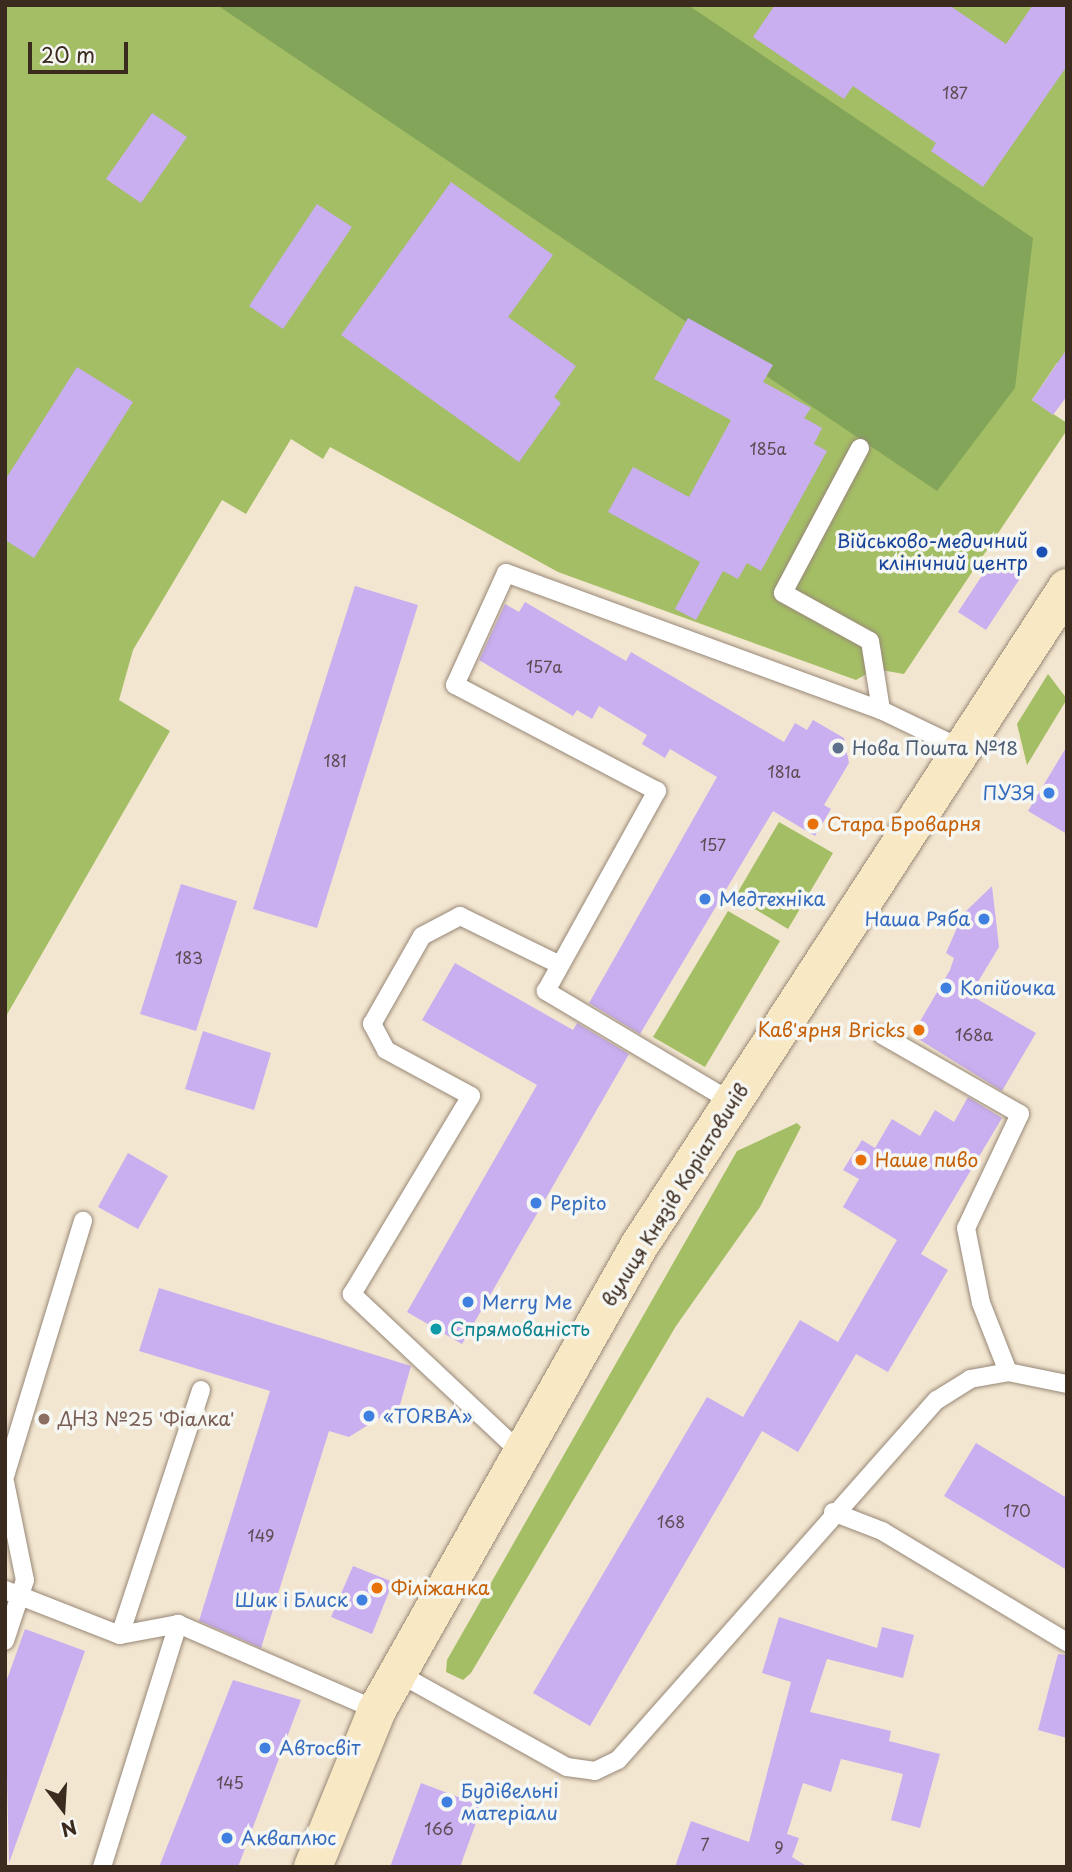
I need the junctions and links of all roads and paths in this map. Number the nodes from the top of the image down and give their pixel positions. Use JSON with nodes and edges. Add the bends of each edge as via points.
{"nodes":[{"id":1,"x":860,"y":448,"type":"dead end"},
{"id":2,"x":1067,"y":588,"type":"edge"},
{"id":3,"x":881,"y":710,"type":"junction"},
{"id":4,"x":962,"y":749,"type":"junction"},
{"id":5,"x":560,"y":965,"type":"junction"},
{"id":6,"x":882,"y":1035,"type":"dead end"},
{"id":7,"x":732,"y":1102,"type":"junction"},
{"id":8,"x":83,"y":1221,"type":"dead end"},
{"id":9,"x":1008,"y":1372,"type":"junction"},
{"id":10,"x":1067,"y":1384,"type":"edge"},
{"id":11,"x":201,"y":1390,"type":"dead end"},
{"id":12,"x":520,"y":1452,"type":"junction"},
{"id":13,"x":5,"y":1476,"type":"edge"},
{"id":14,"x":5,"y":1482,"type":"edge"},
{"id":15,"x":833,"y":1512,"type":"junction"},
{"id":16,"x":14,"y":1593,"type":"edge"},
{"id":17,"x":178,"y":1624,"type":"junction"},
{"id":18,"x":120,"y":1635,"type":"junction"},
{"id":19,"x":5,"y":1641,"type":"edge"},
{"id":20,"x":1067,"y":1642,"type":"edge"},
{"id":21,"x":398,"y":1673,"type":"junction"},
{"id":22,"x":377,"y":1710,"type":"junction"},
{"id":23,"x":102,"y":1867,"type":"edge"},
{"id":24,"x":313,"y":1867,"type":"edge"}],
"edges":[{"from":1,"to":3,"type":"lane","via":[[783,593],[870,641]]},
{"from":2,"to":4,"type":"main road","name":"вулиця Князів Коріатовичів"},
{"from":3,"to":4,"type":"lane"},
{"from":3,"to":5,"type":"lane","via":[[506,573],[455,685],[657,791]]},
{"from":4,"to":7,"type":"main road","name":"вулиця Князів Коріатовичів"},
{"from":5,"to":7,"type":"lane","via":[[546,991]]},
{"from":5,"to":12,"type":"lane","via":[[460,916],[422,936],[372,1024],[386,1050],[471,1096],[352,1294]]},
{"from":6,"to":9,"type":"lane","via":[[1020,1114],[966,1228],[981,1303]]},
{"from":7,"to":12,"type":"main road","name":"вулиця Князів Коріатовичів","via":[[639,1245]]},
{"from":8,"to":13,"type":"lane"},
{"from":9,"to":10,"type":"lane"},
{"from":9,"to":15,"type":"lane","via":[[970,1380],[937,1400]]},
{"from":11,"to":18,"type":"lane"},
{"from":12,"to":21,"type":"main road","name":"вулиця Князів Коріатовичів"},
{"from":14,"to":16,"type":"lane","via":[[25,1580]]},
{"from":15,"to":20,"type":"lane","via":[[882,1531]]},
{"from":15,"to":21,"type":"lane","via":[[618,1760],[595,1771],[567,1767]]},
{"from":16,"to":18,"type":"lane"},
{"from":16,"to":19,"type":"lane"},
{"from":17,"to":18,"type":"lane"},
{"from":17,"to":22,"type":"lane"},
{"from":17,"to":23,"type":"lane"},
{"from":21,"to":22,"type":"main road","name":"вулиця Князів Коріатовичів"},
{"from":22,"to":24,"type":"main road","name":"вулиця Князів Коріатовичів"}]}
